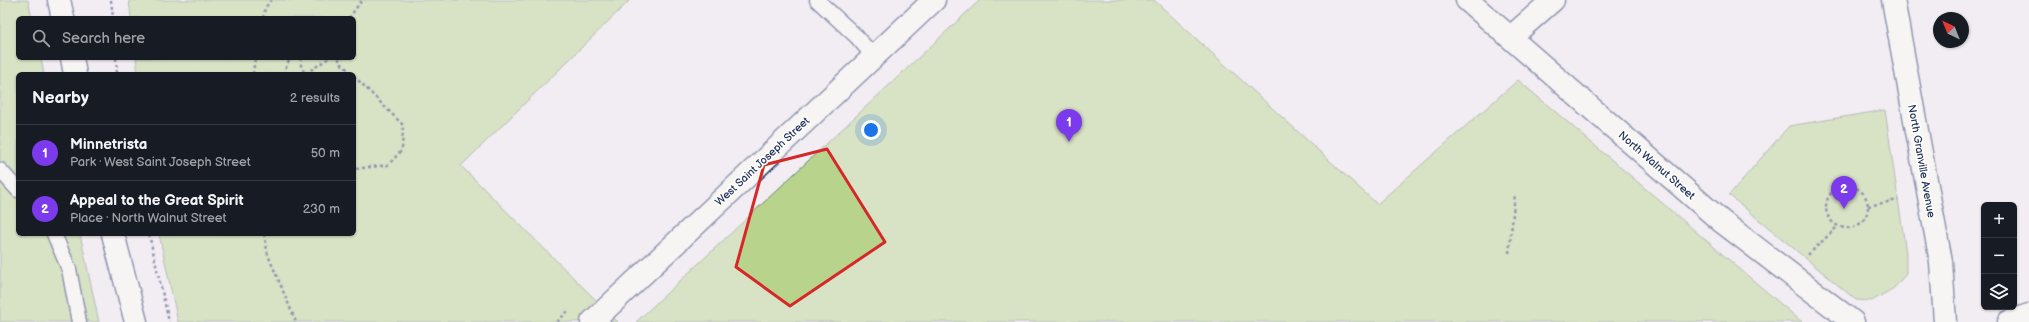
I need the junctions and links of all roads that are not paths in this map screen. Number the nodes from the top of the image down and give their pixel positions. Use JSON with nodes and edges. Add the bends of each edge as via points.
{"nodes":[{"id":1,"x":59,"y":0,"type":"edge"},
{"id":2,"x":817,"y":0,"type":"edge"},
{"id":3,"x":934,"y":0,"type":"edge"},
{"id":4,"x":1468,"y":0,"type":"edge"},
{"id":5,"x":1553,"y":0,"type":"edge"},
{"id":6,"x":1893,"y":0,"type":"edge"},
{"id":7,"x":63,"y":16,"type":"edge"},
{"id":8,"x":1511,"y":37,"type":"junction"},
{"id":9,"x":874,"y":57,"type":"junction"},
{"id":10,"x":72,"y":60,"type":"edge"},
{"id":11,"x":75,"y":72,"type":"edge"},
{"id":12,"x":0,"y":170,"type":"edge"},
{"id":13,"x":16,"y":188,"type":"edge"},
{"id":14,"x":55,"y":236,"type":"edge"},
{"id":15,"x":114,"y":236,"type":"edge"},
{"id":16,"x":2029,"y":315,"type":"edge"},
{"id":17,"x":79,"y":322,"type":"edge"},
{"id":18,"x":136,"y":322,"type":"edge"},
{"id":19,"x":592,"y":322,"type":"edge"},
{"id":20,"x":1853,"y":322,"type":"edge"},
{"id":21,"x":1945,"y":322,"type":"edge"},
{"id":22,"x":2009,"y":322,"type":"edge"}],
"edges":[{"from":1,"to":7,"type":"main road"},
{"from":2,"to":9,"type":"lane","via":[[857,37]]},
{"from":3,"to":9,"type":"main road","name":"West Saint Joseph Street"},
{"from":4,"to":8,"type":"main road","name":"North Walnut Street"},
{"from":5,"to":8,"type":"main road"},
{"from":6,"to":21,"type":"main road","name":"North Granville Avenue","via":[[1940,262]]},
{"from":8,"to":20,"type":"main road","name":"North Walnut Street","via":[[1720,221]]},
{"from":9,"to":19,"type":"main road","name":"West Saint Joseph Street"},
{"from":10,"to":11,"type":"main road"},
{"from":12,"to":13,"type":"lane"},
{"from":14,"to":17,"type":"lane","via":[[69,269]]},
{"from":15,"to":18,"type":"main road"},
{"from":16,"to":22,"type":"main road"}]}
